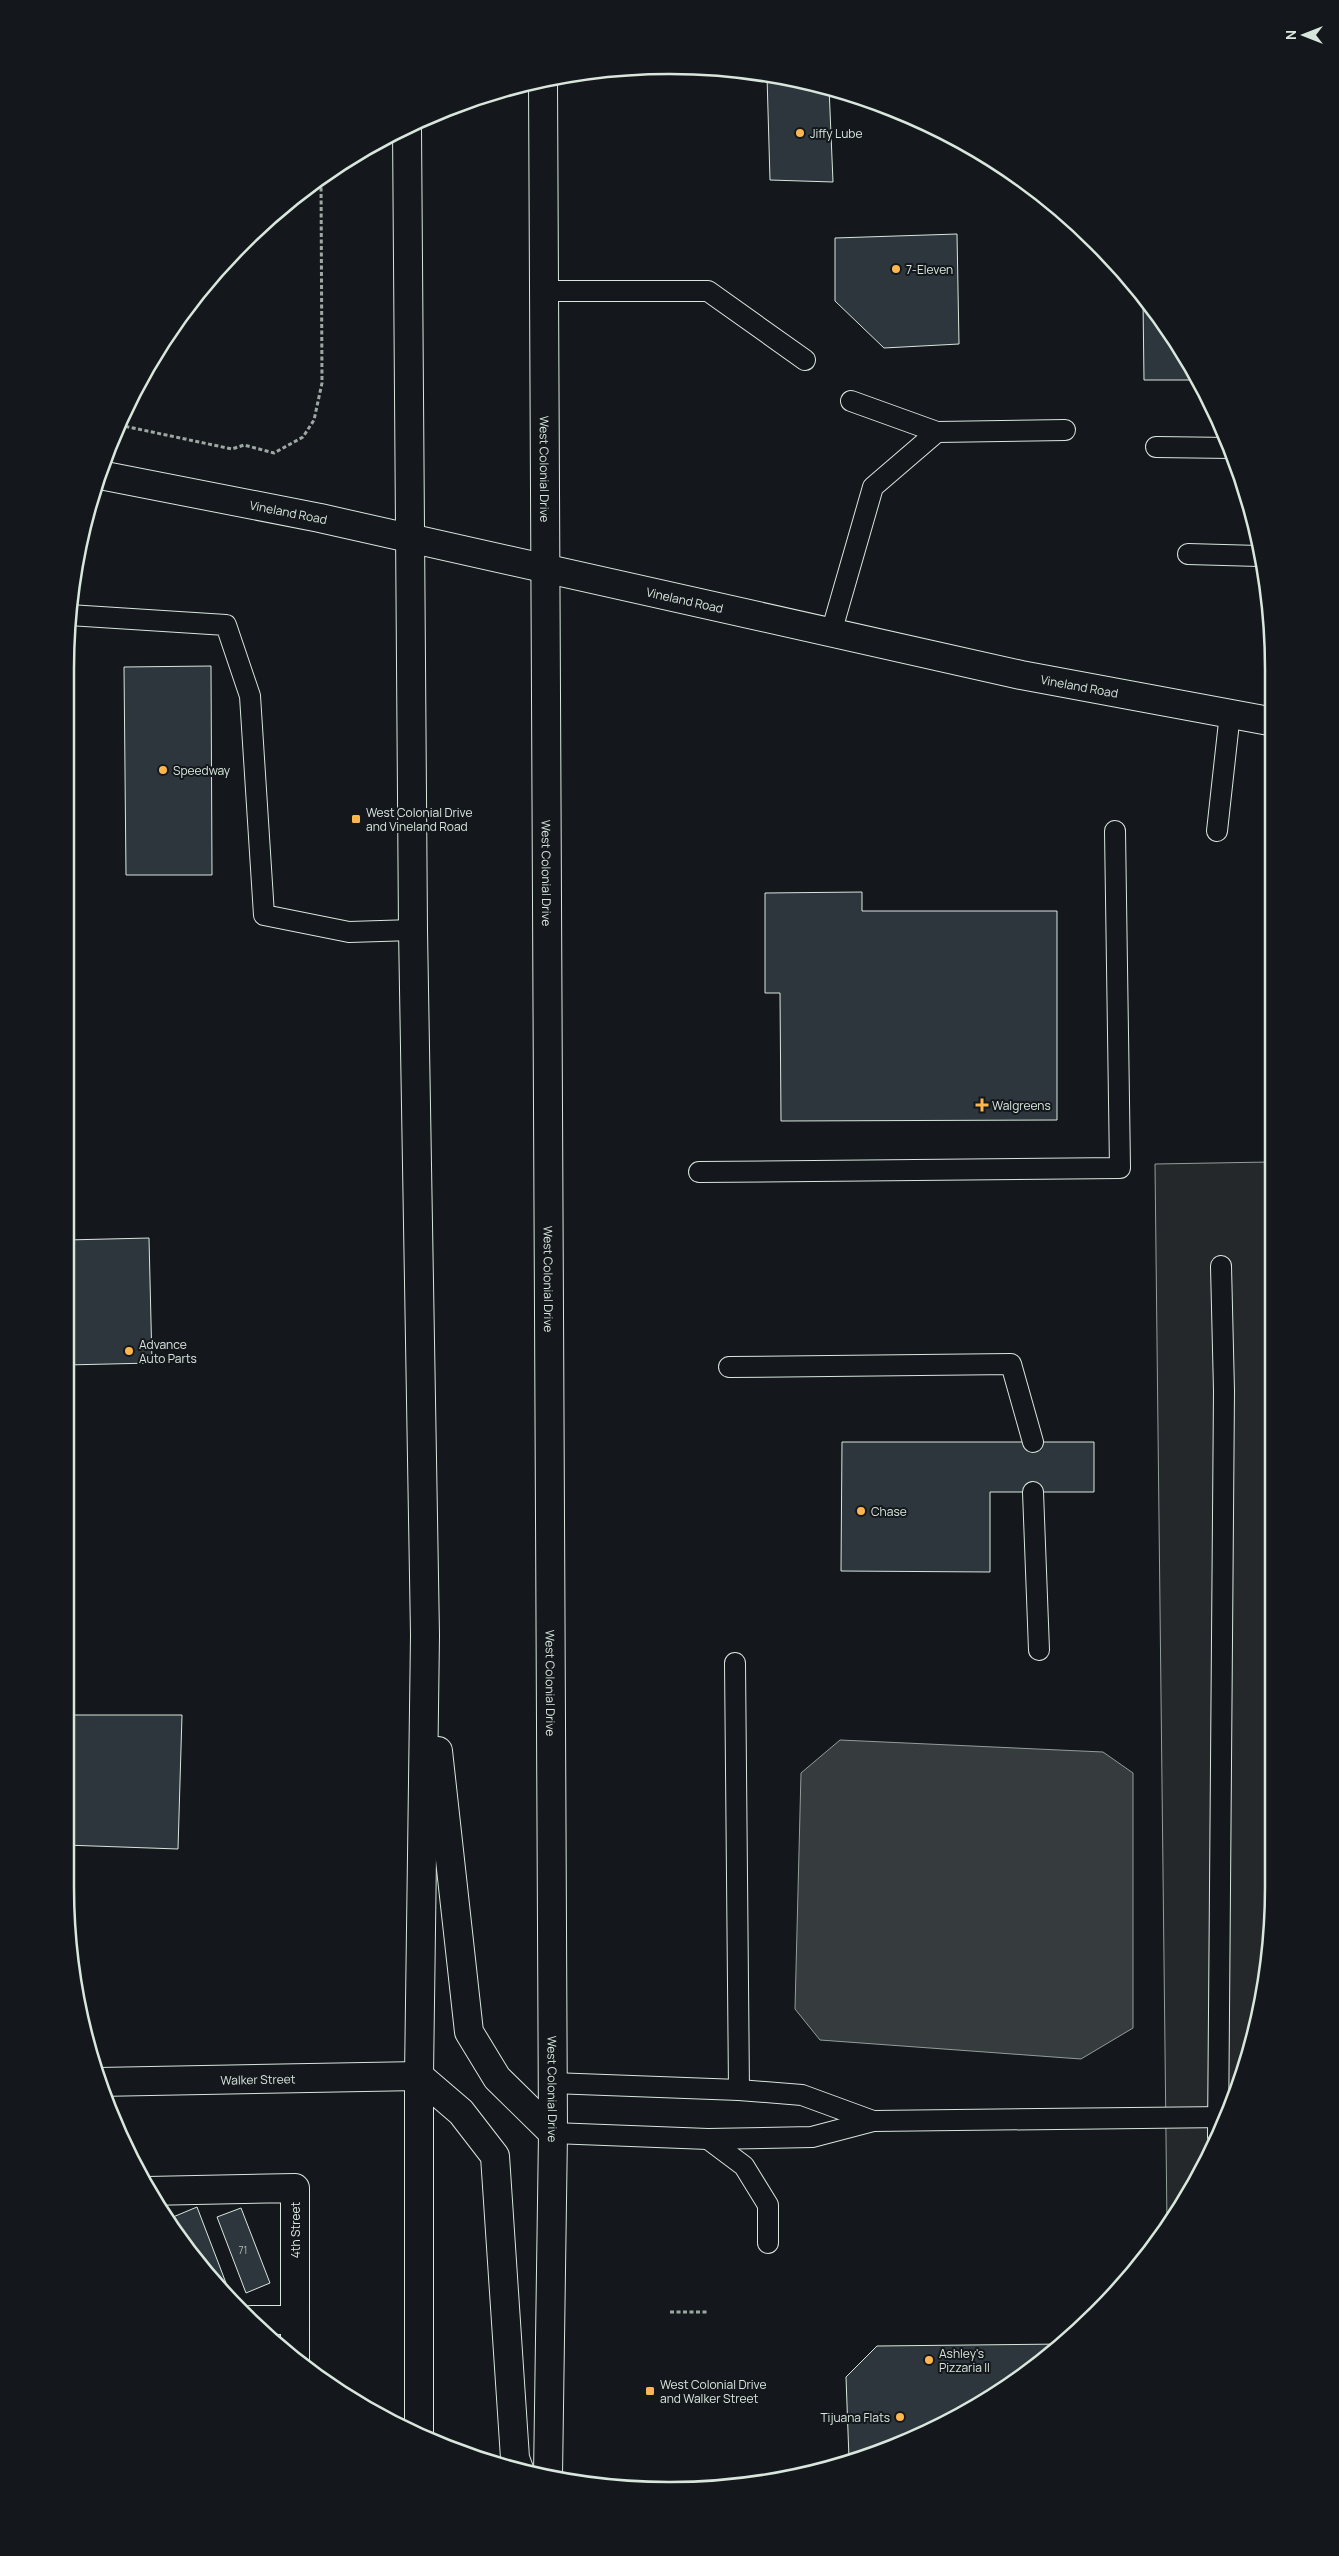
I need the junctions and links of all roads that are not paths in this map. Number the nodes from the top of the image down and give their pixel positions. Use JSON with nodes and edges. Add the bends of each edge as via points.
{"nodes":[{"id":1,"x":543,"y":87,"type":"edge"},
{"id":2,"x":407,"y":135,"type":"edge"},
{"id":3,"x":544,"y":291,"type":"junction"},
{"id":4,"x":805,"y":360,"type":"dead end"},
{"id":5,"x":851,"y":401,"type":"dead end"},
{"id":6,"x":1065,"y":430,"type":"dead end"},
{"id":7,"x":937,"y":432,"type":"junction"},
{"id":8,"x":1156,"y":447,"type":"dead end"},
{"id":9,"x":1222,"y":448,"type":"edge"},
{"id":10,"x":106,"y":476,"type":"edge"},
{"id":11,"x":410,"y":539,"type":"junction"},
{"id":12,"x":1188,"y":554,"type":"dead end"},
{"id":13,"x":1254,"y":556,"type":"edge"},
{"id":14,"x":546,"y":570,"type":"junction"},
{"id":15,"x":77,"y":615,"type":"edge"},
{"id":16,"x":831,"y":634,"type":"junction"},
{"id":17,"x":1230,"y":714,"type":"junction"},
{"id":18,"x":1265,"y":720,"type":"edge"},
{"id":19,"x":1115,"y":831,"type":"dead end"},
{"id":20,"x":1217,"y":832,"type":"dead end"},
{"id":21,"x":413,"y":930,"type":"junction"},
{"id":22,"x":699,"y":1172,"type":"dead end"},
{"id":23,"x":1221,"y":1266,"type":"dead end"},
{"id":24,"x":729,"y":1367,"type":"dead end"},
{"id":25,"x":1033,"y":1442,"type":"dead end"},
{"id":26,"x":1033,"y":1492,"type":"dead end"},
{"id":27,"x":425,"y":1635,"type":"junction"},
{"id":28,"x":1040,"y":1650,"type":"dead end"},
{"id":29,"x":735,"y":1663,"type":"dead end"},
{"id":30,"x":419,"y":2076,"type":"junction"},
{"id":31,"x":106,"y":2082,"type":"edge"},
{"id":32,"x":552,"y":2083,"type":"junction"},
{"id":33,"x":739,"y":2090,"type":"junction"},
{"id":34,"x":1221,"y":2111,"type":"edge"},
{"id":35,"x":873,"y":2121,"type":"junction"},
{"id":36,"x":1216,"y":2124,"type":"edge"},
{"id":37,"x":553,"y":2133,"type":"junction"},
{"id":38,"x":708,"y":2139,"type":"junction"},
{"id":39,"x":158,"y":2191,"type":"edge"},
{"id":40,"x":768,"y":2244,"type":"dead end"},
{"id":41,"x":261,"y":2320,"type":"edge"},
{"id":42,"x":295,"y":2320,"type":"junction"},
{"id":43,"x":295,"y":2349,"type":"edge"},
{"id":44,"x":419,"y":2427,"type":"edge"},
{"id":45,"x":516,"y":2462,"type":"edge"},
{"id":46,"x":548,"y":2470,"type":"edge"}],
"edges":[{"from":1,"to":3,"type":"main road","name":"West Colonial Drive"},
{"from":2,"to":11,"type":"main road"},
{"from":3,"to":4,"type":"lane","via":[[708,291]]},
{"from":3,"to":14,"type":"main road","name":"West Colonial Drive"},
{"from":5,"to":7,"type":"lane"},
{"from":6,"to":7,"type":"lane"},
{"from":7,"to":16,"type":"lane","via":[[873,487]]},
{"from":8,"to":9,"type":"lane"},
{"from":10,"to":11,"type":"main road","name":"Vineland Road"},
{"from":11,"to":14,"type":"main road","name":"Vineland Road"},
{"from":11,"to":21,"type":"main road"},
{"from":12,"to":13,"type":"lane"},
{"from":14,"to":16,"type":"main road","name":"Vineland Road"},
{"from":14,"to":32,"type":"main road","name":"West Colonial Drive"},
{"from":15,"to":21,"type":"lane","via":[[226,625],[250,696],[264,915],[349,932]]},
{"from":16,"to":17,"type":"main road","name":"Vineland Road","via":[[1021,675]]},
{"from":17,"to":18,"type":"main road","name":"Vineland Road"},
{"from":17,"to":20,"type":"lane"},
{"from":19,"to":22,"type":"lane","via":[[1120,1168]]},
{"from":21,"to":27,"type":"main road"},
{"from":23,"to":34,"type":"lane","via":[[1224,1391]]},
{"from":24,"to":25,"type":"lane","via":[[1011,1364]]},
{"from":26,"to":28,"type":"lane"},
{"from":27,"to":30,"type":"main road"},
{"from":27,"to":37,"type":"main road","via":[[469,2032],[498,2078]]},
{"from":29,"to":33,"type":"lane"},
{"from":30,"to":31,"type":"main road","name":"Walker Street"},
{"from":30,"to":44,"type":"main road"},
{"from":30,"to":45,"type":"main road","via":[[461,2112],[494,2156]]},
{"from":32,"to":33,"type":"lane"},
{"from":32,"to":37,"type":"main road","name":"West Colonial Drive"},
{"from":33,"to":35,"type":"lane","via":[[802,2095]]},
{"from":35,"to":36,"type":"lane"},
{"from":35,"to":38,"type":"lane","via":[[812,2137]]},
{"from":37,"to":38,"type":"lane"},
{"from":37,"to":46,"type":"main road","name":"West Colonial Drive"},
{"from":38,"to":40,"type":"lane","via":[[744,2166],[768,2205]]},
{"from":39,"to":42,"type":"main road","name":"4th Street","via":[[295,2188]]},
{"from":41,"to":42,"type":"main road"},
{"from":42,"to":43,"type":"main road","name":"4th Street"}]}
